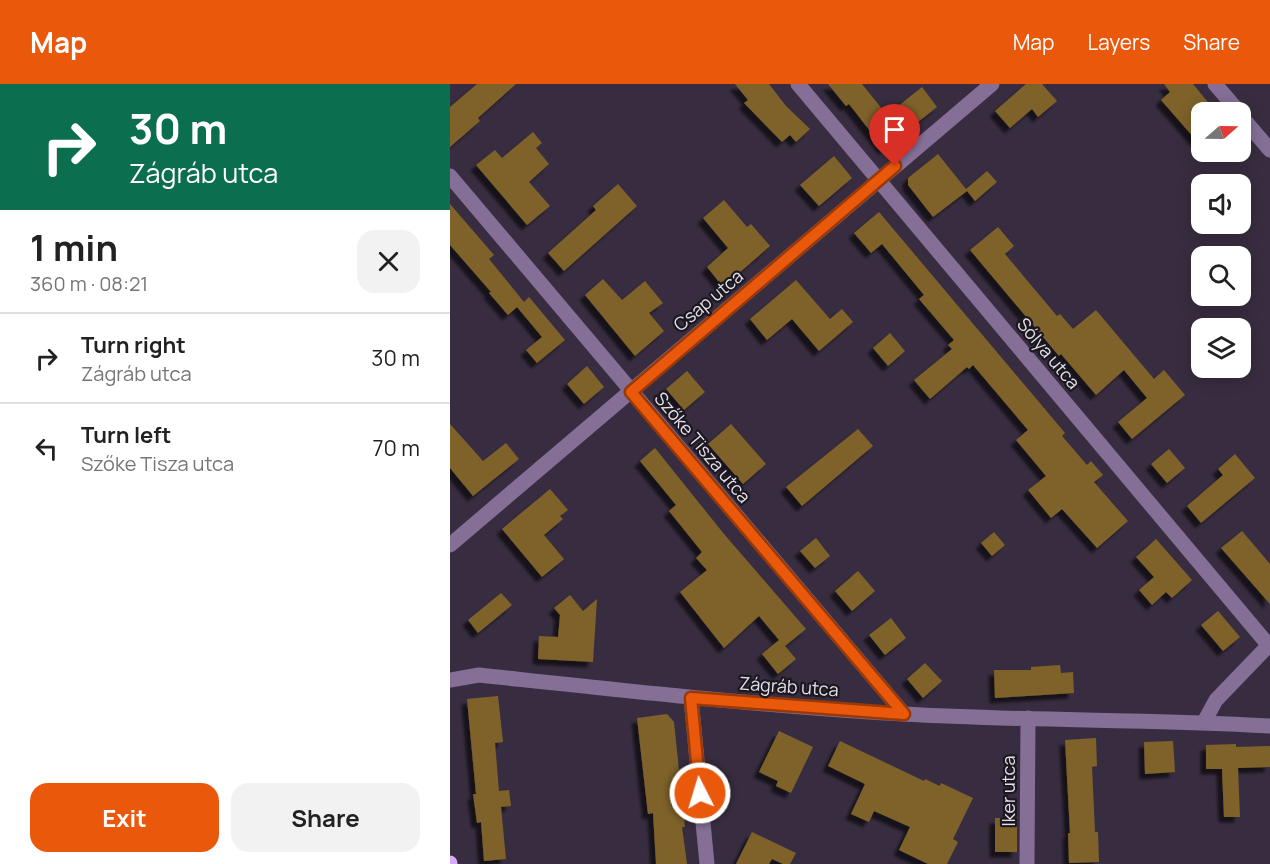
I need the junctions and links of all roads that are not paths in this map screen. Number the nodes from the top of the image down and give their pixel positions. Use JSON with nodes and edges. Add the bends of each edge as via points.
{"nodes":[{"id":1,"x":798,"y":84,"type":"edge"},
{"id":2,"x":992,"y":84,"type":"edge"},
{"id":3,"x":1215,"y":84,"type":"edge"},
{"id":4,"x":1230,"y":102,"type":"edge"},
{"id":5,"x":1251,"y":127,"type":"edge"},
{"id":6,"x":1270,"y":150,"type":"edge"},
{"id":7,"x":450,"y":176,"type":"edge"},
{"id":8,"x":879,"y":180,"type":"junction"},
{"id":9,"x":631,"y":392,"type":"junction"},
{"id":10,"x":450,"y":545,"type":"edge"},
{"id":11,"x":1270,"y":645,"type":"edge"},
{"id":12,"x":450,"y":680,"type":"edge"},
{"id":13,"x":691,"y":698,"type":"junction"},
{"id":14,"x":904,"y":714,"type":"junction"},
{"id":15,"x":1028,"y":718,"type":"junction"},
{"id":16,"x":1204,"y":723,"type":"junction"},
{"id":17,"x":1270,"y":726,"type":"edge"},
{"id":18,"x":707,"y":864,"type":"edge"},
{"id":19,"x":1027,"y":864,"type":"edge"}],
"edges":[{"from":1,"to":8,"type":"street","name":"Sólya utca"},
{"from":2,"to":8,"type":"street","name":"Csap utca"},
{"from":3,"to":4,"type":"street"},
{"from":5,"to":6,"type":"street"},
{"from":7,"to":9,"type":"street","name":"Szőke Tisza utca"},
{"from":8,"to":9,"type":"street","name":"Csap utca"},
{"from":8,"to":11,"type":"street","name":"Sólya utca"},
{"from":9,"to":10,"type":"street","name":"Csap utca"},
{"from":9,"to":14,"type":"street","name":"Szőke Tisza utca"},
{"from":11,"to":16,"type":"street","via":[[1216,700]]},
{"from":12,"to":13,"type":"street","name":"Zágráb utca","via":[[479,675]]},
{"from":13,"to":14,"type":"street","name":"Zágráb utca"},
{"from":13,"to":18,"type":"street"},
{"from":14,"to":15,"type":"street","name":"Zágráb utca"},
{"from":15,"to":16,"type":"street","name":"Zágráb utca"},
{"from":15,"to":19,"type":"street","name":"Iker utca"},
{"from":16,"to":17,"type":"street","name":"Zágráb utca"}]}
